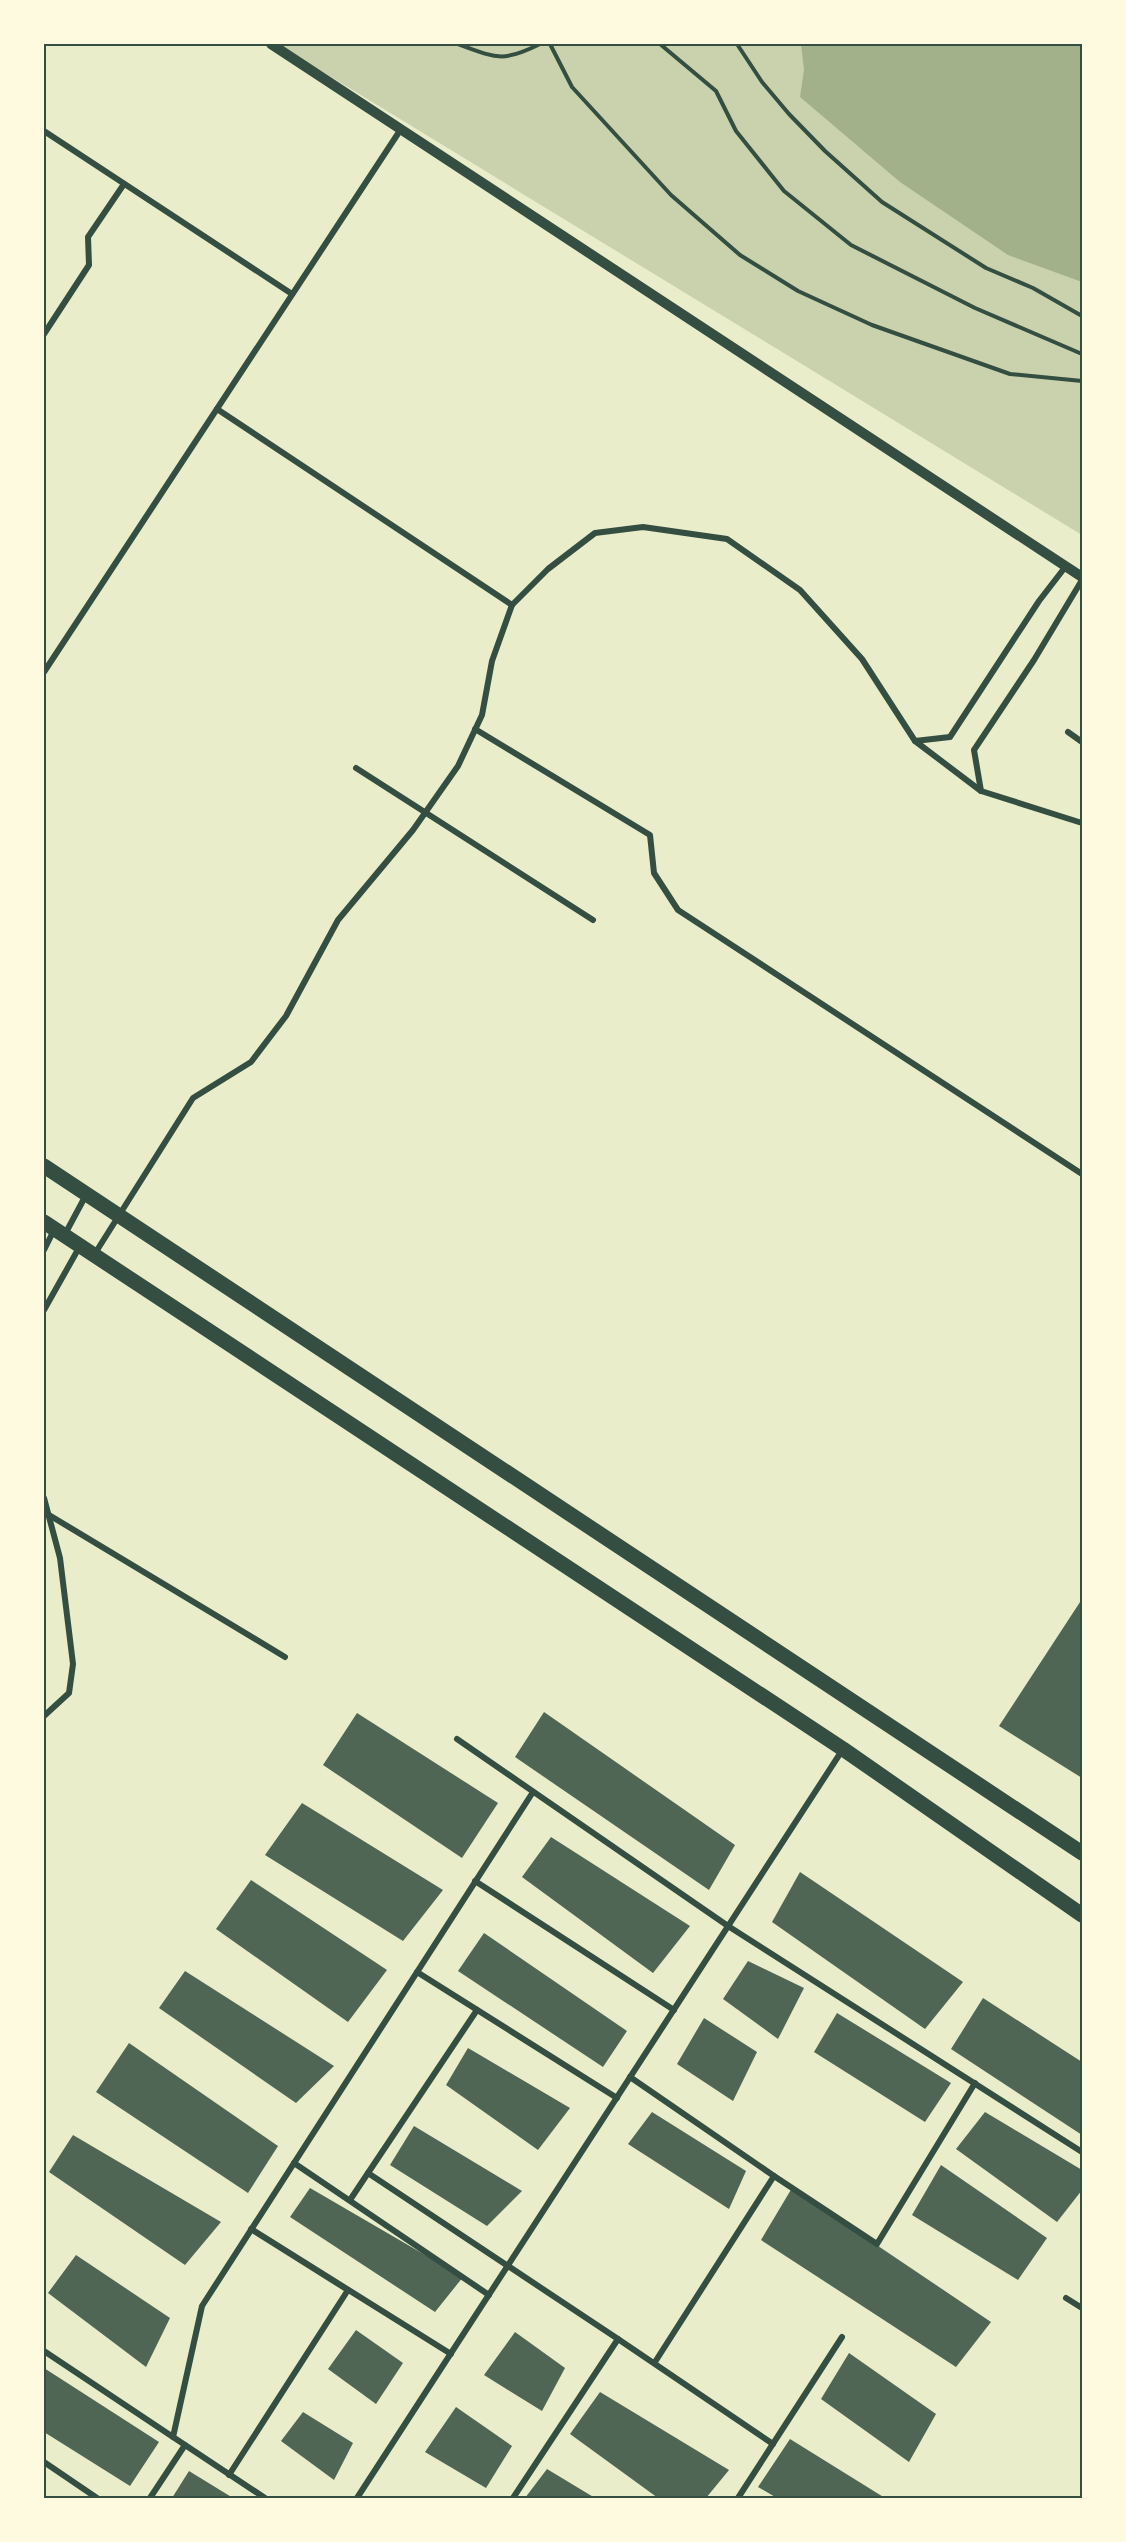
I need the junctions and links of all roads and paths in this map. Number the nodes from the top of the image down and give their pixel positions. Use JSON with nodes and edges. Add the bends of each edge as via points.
{"nodes":[{"id":1,"x":271,"y":44,"type":"edge"},
{"id":2,"x":458,"y":44,"type":"edge"},
{"id":3,"x":540,"y":44,"type":"edge"},
{"id":4,"x":550,"y":44,"type":"edge"},
{"id":5,"x":660,"y":44,"type":"edge"},
{"id":6,"x":736,"y":44,"type":"edge"},
{"id":7,"x":401,"y":129,"type":"junction"},
{"id":8,"x":44,"y":131,"type":"edge"},
{"id":9,"x":124,"y":184,"type":"junction"},
{"id":10,"x":292,"y":294,"type":"junction"},
{"id":11,"x":1083,"y":316,"type":"edge"},
{"id":12,"x":44,"y":334,"type":"edge"},
{"id":13,"x":1083,"y":354,"type":"edge"},
{"id":14,"x":1083,"y":381,"type":"edge"},
{"id":15,"x":217,"y":409,"type":"junction"},
{"id":16,"x":1066,"y":566,"type":"junction"},
{"id":17,"x":1083,"y":578,"type":"edge"},
{"id":18,"x":512,"y":605,"type":"junction"},
{"id":19,"x":44,"y":672,"type":"edge"},
{"id":20,"x":475,"y":729,"type":"junction"},
{"id":21,"x":1068,"y":732,"type":"dead end"},
{"id":22,"x":915,"y":741,"type":"junction"},
{"id":23,"x":1083,"y":742,"type":"edge"},
{"id":24,"x":356,"y":768,"type":"dead end"},
{"id":25,"x":981,"y":791,"type":"junction"},
{"id":26,"x":425,"y":813,"type":"junction"},
{"id":27,"x":1083,"y":823,"type":"edge"},
{"id":28,"x":593,"y":920,"type":"dead end"},
{"id":29,"x":44,"y":1166,"type":"edge"},
{"id":30,"x":1083,"y":1174,"type":"edge"},
{"id":31,"x":86,"y":1194,"type":"junction"},
{"id":32,"x":120,"y":1216,"type":"junction"},
{"id":33,"x":54,"y":1229,"type":"edge"},
{"id":34,"x":80,"y":1246,"type":"junction"},
{"id":35,"x":44,"y":1250,"type":"edge"},
{"id":36,"x":94,"y":1256,"type":"junction"},
{"id":37,"x":44,"y":1310,"type":"edge"},
{"id":38,"x":44,"y":1498,"type":"edge"},
{"id":39,"x":49,"y":1515,"type":"junction"},
{"id":40,"x":285,"y":1657,"type":"dead end"},
{"id":41,"x":44,"y":1716,"type":"edge"},
{"id":42,"x":457,"y":1739,"type":"dead end"},
{"id":43,"x":843,"y":1749,"type":"junction"},
{"id":44,"x":533,"y":1791,"type":"junction"},
{"id":45,"x":1083,"y":1853,"type":"edge"},
{"id":46,"x":475,"y":1881,"type":"junction"},
{"id":47,"x":1083,"y":1915,"type":"edge"},
{"id":48,"x":728,"y":1926,"type":"junction"},
{"id":49,"x":417,"y":1972,"type":"junction"},
{"id":50,"x":477,"y":2010,"type":"junction"},
{"id":51,"x":674,"y":2010,"type":"junction"},
{"id":52,"x":630,"y":2077,"type":"junction"},
{"id":53,"x":975,"y":2083,"type":"junction"},
{"id":54,"x":616,"y":2098,"type":"junction"},
{"id":55,"x":1083,"y":2152,"type":"edge"},
{"id":56,"x":294,"y":2163,"type":"junction"},
{"id":57,"x":368,"y":2173,"type":"junction"},
{"id":58,"x":774,"y":2176,"type":"junction"},
{"id":59,"x":350,"y":2200,"type":"junction"},
{"id":60,"x":251,"y":2229,"type":"junction"},
{"id":61,"x":507,"y":2267,"type":"junction"},
{"id":62,"x":348,"y":2290,"type":"junction"},
{"id":63,"x":489,"y":2295,"type":"junction"},
{"id":64,"x":1066,"y":2298,"type":"dead end"},
{"id":65,"x":1083,"y":2308,"type":"edge"},
{"id":66,"x":842,"y":2337,"type":"dead end"},
{"id":67,"x":618,"y":2339,"type":"junction"},
{"id":68,"x":44,"y":2351,"type":"edge"},
{"id":69,"x":451,"y":2354,"type":"junction"},
{"id":70,"x":655,"y":2362,"type":"junction"},
{"id":71,"x":173,"y":2437,"type":"junction"},
{"id":72,"x":773,"y":2444,"type":"junction"},
{"id":73,"x":185,"y":2445,"type":"junction"},
{"id":74,"x":44,"y":2462,"type":"edge"},
{"id":75,"x":229,"y":2475,"type":"junction"},
{"id":76,"x":97,"y":2499,"type":"edge"},
{"id":77,"x":150,"y":2499,"type":"edge"},
{"id":78,"x":264,"y":2499,"type":"edge"},
{"id":79,"x":357,"y":2499,"type":"edge"},
{"id":80,"x":513,"y":2499,"type":"edge"},
{"id":81,"x":738,"y":2499,"type":"edge"}],
"edges":[{"from":1,"to":7,"type":"street"},
{"from":2,"to":3,"type":"path","via":[[494,58],[521,53]]},
{"from":4,"to":14,"type":"path","via":[[572,87],[671,195],[740,255],[798,291],[872,325],[1010,374]]},
{"from":5,"to":13,"type":"path","via":[[716,91],[736,131],[784,191],[850,245],[975,308]]},
{"from":6,"to":11,"type":"path","via":[[789,114],[882,202],[977,263]]},
{"from":7,"to":10,"type":"street"},
{"from":7,"to":16,"type":"street"},
{"from":8,"to":9,"type":"street"},
{"from":9,"to":10,"type":"street"},
{"from":9,"to":12,"type":"street","via":[[88,237],[89,265]]},
{"from":10,"to":15,"type":"street"},
{"from":15,"to":18,"type":"street"},
{"from":15,"to":19,"type":"street"},
{"from":16,"to":17,"type":"street"},
{"from":16,"to":22,"type":"street","via":[[950,737]]},
{"from":17,"to":25,"type":"street","via":[[974,750]]},
{"from":18,"to":20,"type":"street","via":[[492,661],[482,715]]},
{"from":18,"to":22,"type":"street","via":[[548,569],[595,533],[642,527],[727,539],[800,590],[862,659]]},
{"from":20,"to":26,"type":"street","via":[[458,766]]},
{"from":20,"to":30,"type":"street","via":[[650,836],[654,873],[678,910]]},
{"from":21,"to":23,"type":"street"},
{"from":22,"to":25,"type":"street"},
{"from":24,"to":26,"type":"street"},
{"from":25,"to":27,"type":"street"},
{"from":26,"to":28,"type":"street"},
{"from":26,"to":32,"type":"street","via":[[338,920],[286,1016],[251,1062],[193,1098]]},
{"from":29,"to":31,"type":"main road"},
{"from":31,"to":32,"type":"main road"},
{"from":31,"to":33,"type":"street"},
{"from":32,"to":36,"type":"street"},
{"from":32,"to":45,"type":"main road"},
{"from":33,"to":34,"type":"main road"},
{"from":33,"to":35,"type":"street"},
{"from":34,"to":36,"type":"main road"},
{"from":34,"to":37,"type":"street"},
{"from":36,"to":43,"type":"main road"},
{"from":38,"to":39,"type":"street"},
{"from":39,"to":40,"type":"street"},
{"from":39,"to":41,"type":"street","via":[[60,1558],[73,1664],[69,1692]]},
{"from":42,"to":44,"type":"street"},
{"from":43,"to":47,"type":"main road"},
{"from":43,"to":48,"type":"street"},
{"from":44,"to":46,"type":"street"},
{"from":44,"to":48,"type":"street"},
{"from":46,"to":49,"type":"street"},
{"from":46,"to":51,"type":"street"},
{"from":48,"to":51,"type":"street"},
{"from":48,"to":53,"type":"street"},
{"from":49,"to":50,"type":"street"},
{"from":49,"to":56,"type":"street"},
{"from":50,"to":54,"type":"street"},
{"from":50,"to":57,"type":"street"},
{"from":51,"to":52,"type":"street"},
{"from":52,"to":54,"type":"street"},
{"from":52,"to":58,"type":"street"},
{"from":53,"to":55,"type":"street"},
{"from":53,"to":58,"type":"street","via":[[877,2244]]},
{"from":54,"to":61,"type":"street"},
{"from":56,"to":59,"type":"street"},
{"from":56,"to":60,"type":"street"},
{"from":57,"to":59,"type":"street"},
{"from":57,"to":61,"type":"street"},
{"from":58,"to":70,"type":"street"},
{"from":59,"to":63,"type":"street"},
{"from":60,"to":62,"type":"street"},
{"from":60,"to":71,"type":"street","via":[[202,2306]]},
{"from":61,"to":63,"type":"street"},
{"from":61,"to":67,"type":"street"},
{"from":62,"to":69,"type":"street"},
{"from":62,"to":75,"type":"street"},
{"from":63,"to":69,"type":"street"},
{"from":64,"to":65,"type":"street"},
{"from":66,"to":72,"type":"street"},
{"from":67,"to":70,"type":"street"},
{"from":67,"to":80,"type":"street"},
{"from":68,"to":71,"type":"street"},
{"from":69,"to":79,"type":"street"},
{"from":70,"to":72,"type":"street"},
{"from":71,"to":73,"type":"street"},
{"from":72,"to":81,"type":"street"},
{"from":73,"to":75,"type":"street"},
{"from":73,"to":77,"type":"street"},
{"from":74,"to":76,"type":"street"},
{"from":75,"to":78,"type":"street"}]}
